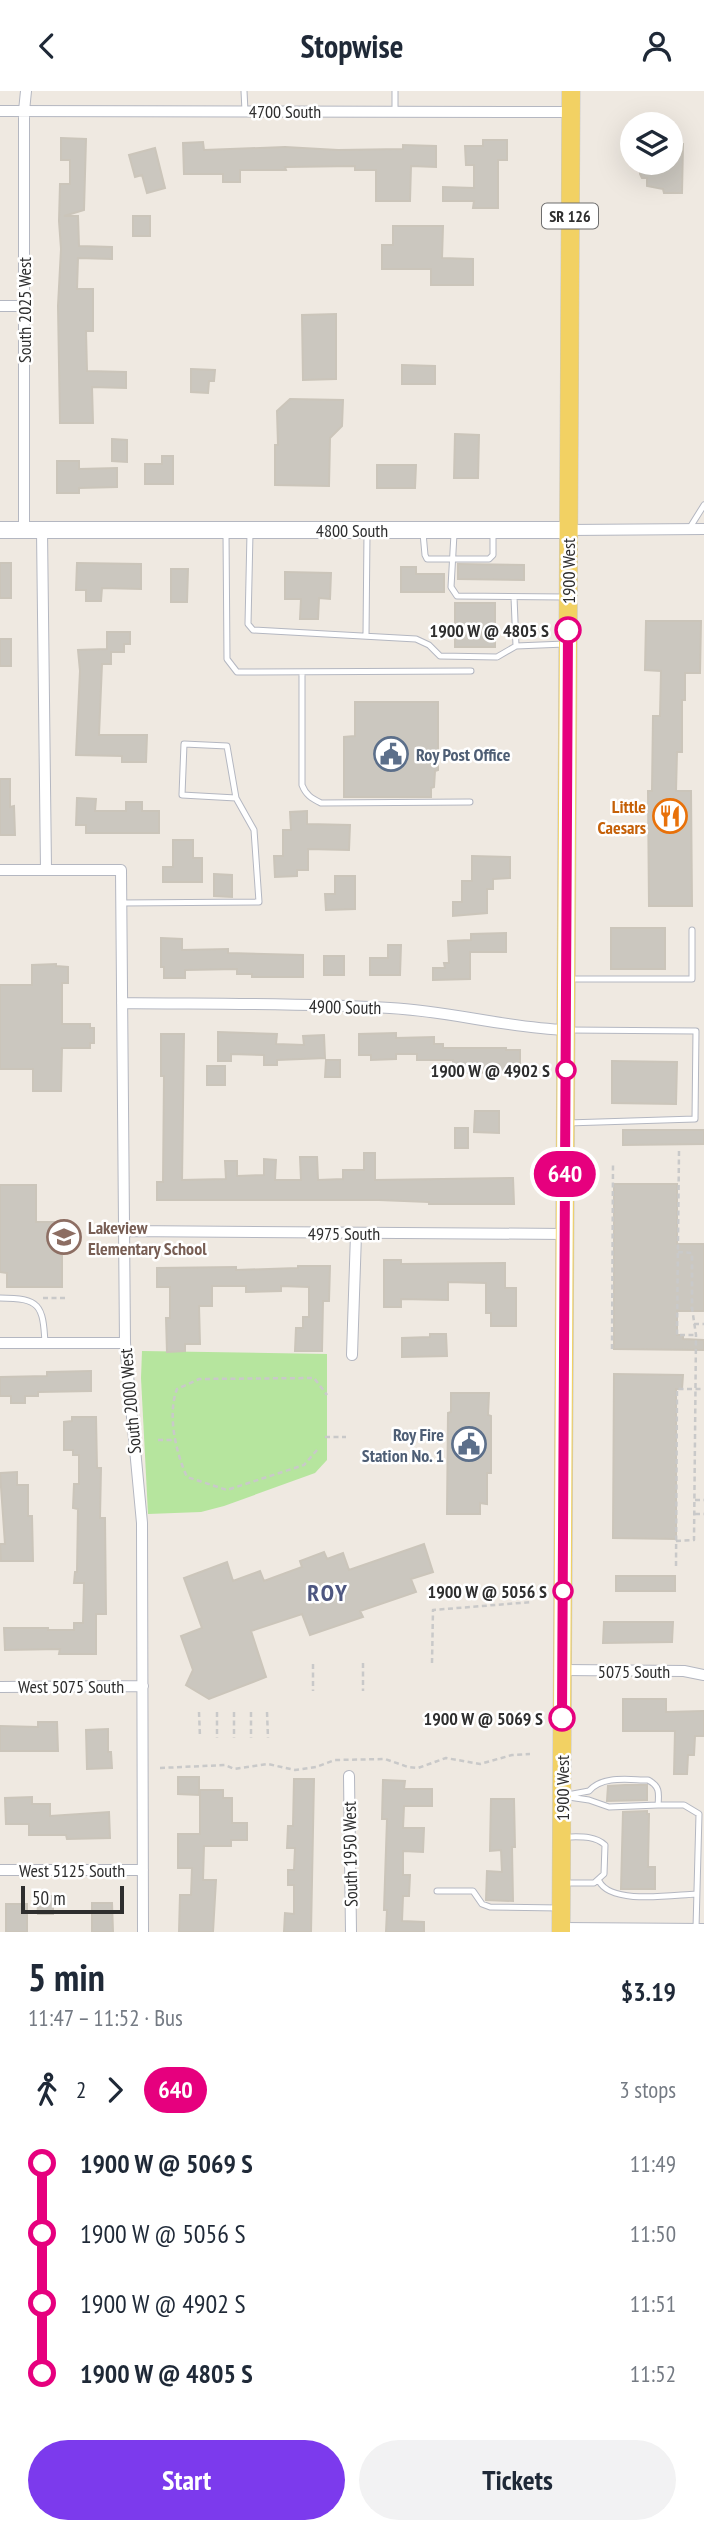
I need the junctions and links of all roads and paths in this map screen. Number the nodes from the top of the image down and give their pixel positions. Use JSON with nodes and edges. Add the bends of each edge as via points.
{"nodes":[{"id":1,"x":26,"y":91,"type":"edge"},
{"id":2,"x":244,"y":91,"type":"edge"},
{"id":3,"x":395,"y":91,"type":"edge"},
{"id":4,"x":571,"y":91,"type":"edge"},
{"id":5,"x":0,"y":111,"type":"edge"},
{"id":6,"x":24,"y":111,"type":"junction"},
{"id":7,"x":245,"y":111,"type":"junction"},
{"id":8,"x":395,"y":112,"type":"junction"},
{"id":9,"x":571,"y":112,"type":"junction"},
{"id":10,"x":0,"y":306,"type":"edge"},
{"id":11,"x":24,"y":306,"type":"junction"},
{"id":12,"x":704,"y":505,"type":"edge"},
{"id":13,"x":689,"y":529,"type":"junction"},
{"id":14,"x":704,"y":529,"type":"edge"},
{"id":15,"x":0,"y":530,"type":"edge"},
{"id":16,"x":24,"y":530,"type":"junction"},
{"id":17,"x":42,"y":530,"type":"junction"},
{"id":18,"x":226,"y":530,"type":"junction"},
{"id":19,"x":250,"y":530,"type":"junction"},
{"id":20,"x":367,"y":530,"type":"junction"},
{"id":21,"x":423,"y":530,"type":"junction"},
{"id":22,"x":454,"y":530,"type":"junction"},
{"id":23,"x":493,"y":530,"type":"junction"},
{"id":24,"x":568,"y":530,"type":"junction"},
{"id":25,"x":453,"y":559,"type":"junction"},
{"id":26,"x":514,"y":597,"type":"junction"},
{"id":27,"x":568,"y":597,"type":"junction"},
{"id":28,"x":366,"y":635,"type":"junction"},
{"id":29,"x":568,"y":644,"type":"junction"},
{"id":30,"x":516,"y":646,"type":"junction"},
{"id":31,"x":471,"y":671,"type":"dead end"},
{"id":32,"x":302,"y":672,"type":"junction"},
{"id":33,"x":236,"y":798,"type":"junction"},
{"id":34,"x":470,"y":802,"type":"dead end"},
{"id":35,"x":0,"y":870,"type":"edge"},
{"id":36,"x":46,"y":870,"type":"junction"},
{"id":37,"x":122,"y":903,"type":"junction"},
{"id":38,"x":692,"y":930,"type":"dead end"},
{"id":39,"x":566,"y":979,"type":"junction"},
{"id":40,"x":122,"y":1003,"type":"junction"},
{"id":41,"x":566,"y":1030,"type":"junction"},
{"id":42,"x":565,"y":1123,"type":"junction"},
{"id":43,"x":678,"y":1151,"type":"dead end"},
{"id":44,"x":614,"y":1164,"type":"dead end"},
{"id":45,"x":124,"y":1231,"type":"junction"},
{"id":46,"x":356,"y":1234,"type":"junction"},
{"id":47,"x":565,"y":1234,"type":"junction"},
{"id":48,"x":678,"y":1252,"type":"junction"},
{"id":49,"x":0,"y":1298,"type":"edge"},
{"id":50,"x":65,"y":1298,"type":"dead end"},
{"id":51,"x":40,"y":1299,"type":"dead end"},
{"id":52,"x":694,"y":1324,"type":"junction"},
{"id":53,"x":704,"y":1324,"type":"edge"},
{"id":54,"x":696,"y":1335,"type":"junction"},
{"id":55,"x":0,"y":1343,"type":"edge"},
{"id":56,"x":45,"y":1343,"type":"junction"},
{"id":57,"x":125,"y":1343,"type":"junction"},
{"id":58,"x":612,"y":1349,"type":"dead end"},
{"id":59,"x":352,"y":1355,"type":"dead end"},
{"id":60,"x":696,"y":1388,"type":"junction"},
{"id":61,"x":704,"y":1389,"type":"edge"},
{"id":62,"x":327,"y":1395,"type":"dead end"},
{"id":63,"x":695,"y":1435,"type":"junction"},
{"id":64,"x":704,"y":1435,"type":"edge"},
{"id":65,"x":325,"y":1437,"type":"dead end"},
{"id":66,"x":346,"y":1437,"type":"dead end"},
{"id":67,"x":158,"y":1440,"type":"dead end"},
{"id":68,"x":176,"y":1440,"type":"junction"},
{"id":69,"x":317,"y":1450,"type":"dead end"},
{"id":70,"x":695,"y":1500,"type":"junction"},
{"id":71,"x":704,"y":1500,"type":"edge"},
{"id":72,"x":695,"y":1514,"type":"junction"},
{"id":73,"x":704,"y":1514,"type":"edge"},
{"id":74,"x":676,"y":1541,"type":"junction"},
{"id":75,"x":676,"y":1566,"type":"dead end"},
{"id":76,"x":533,"y":1602,"type":"dead end"},
{"id":77,"x":363,"y":1663,"type":"dead end"},
{"id":78,"x":432,"y":1663,"type":"dead end"},
{"id":79,"x":313,"y":1664,"type":"dead end"},
{"id":80,"x":563,"y":1670,"type":"junction"},
{"id":81,"x":704,"y":1675,"type":"edge"},
{"id":82,"x":143,"y":1686,"type":"junction"},
{"id":83,"x":0,"y":1687,"type":"edge"},
{"id":84,"x":313,"y":1691,"type":"dead end"},
{"id":85,"x":363,"y":1691,"type":"dead end"},
{"id":86,"x":199,"y":1712,"type":"dead end"},
{"id":87,"x":217,"y":1712,"type":"dead end"},
{"id":88,"x":234,"y":1712,"type":"dead end"},
{"id":89,"x":251,"y":1712,"type":"dead end"},
{"id":90,"x":267,"y":1712,"type":"dead end"},
{"id":91,"x":200,"y":1737,"type":"dead end"},
{"id":92,"x":217,"y":1738,"type":"dead end"},
{"id":93,"x":234,"y":1738,"type":"dead end"},
{"id":94,"x":251,"y":1738,"type":"dead end"},
{"id":95,"x":268,"y":1738,"type":"dead end"},
{"id":96,"x":349,"y":1776,"type":"dead end"},
{"id":97,"x":562,"y":1796,"type":"junction"},
{"id":98,"x":658,"y":1805,"type":"junction"},
{"id":99,"x":562,"y":1837,"type":"junction"},
{"id":100,"x":0,"y":1870,"type":"edge"},
{"id":101,"x":143,"y":1870,"type":"junction"},
{"id":102,"x":599,"y":1881,"type":"junction"},
{"id":103,"x":562,"y":1883,"type":"junction"},
{"id":104,"x":437,"y":1891,"type":"dead end"},
{"id":105,"x":696,"y":1894,"type":"junction"},
{"id":106,"x":561,"y":1908,"type":"junction"},
{"id":107,"x":700,"y":1929,"type":"edge"},
{"id":108,"x":561,"y":1930,"type":"edge"},
{"id":109,"x":143,"y":1932,"type":"edge"},
{"id":110,"x":351,"y":1932,"type":"edge"}],
"edges":[{"from":1,"to":6,"type":"street","name":"South 2025 West"},
{"from":2,"to":7,"type":"lane"},
{"from":3,"to":8,"type":"lane"},
{"from":4,"to":9,"type":"main road","name":"1900 West","number":"SR 126"},
{"from":5,"to":6,"type":"street","name":"4700 South"},
{"from":6,"to":7,"type":"street","name":"4700 South"},
{"from":6,"to":11,"type":"street","name":"South 2025 West"},
{"from":7,"to":8,"type":"street","name":"4700 South"},
{"from":8,"to":9,"type":"street","name":"4700 South"},
{"from":9,"to":24,"type":"main road","name":"1900 West","number":"SR 126"},
{"from":10,"to":11,"type":"street"},
{"from":11,"to":16,"type":"street","name":"South 2025 West"},
{"from":12,"to":13,"type":"lane"},
{"from":13,"to":14,"type":"street","name":"4800 South"},
{"from":13,"to":24,"type":"street","name":"4800 South"},
{"from":15,"to":16,"type":"main road","name":"4800 South"},
{"from":16,"to":17,"type":"main road","name":"4800 South"},
{"from":17,"to":18,"type":"main road","name":"4800 South"},
{"from":17,"to":36,"type":"street"},
{"from":18,"to":19,"type":"main road","name":"4800 South"},
{"from":18,"to":32,"type":"lane","via":[[229,664],[237,672]]},
{"from":19,"to":20,"type":"main road","name":"4800 South"},
{"from":19,"to":28,"type":"lane","via":[[249,627]]},
{"from":20,"to":21,"type":"main road","name":"4800 South"},
{"from":20,"to":28,"type":"lane"},
{"from":21,"to":22,"type":"main road","name":"4800 South"},
{"from":21,"to":25,"type":"lane","via":[[425,557]]},
{"from":22,"to":23,"type":"main road","name":"4800 South"},
{"from":22,"to":25,"type":"lane"},
{"from":23,"to":24,"type":"main road","name":"4800 South"},
{"from":23,"to":25,"type":"lane","via":[[492,558]]},
{"from":24,"to":27,"type":"main road","name":"1900 West","number":"SR 126"},
{"from":25,"to":26,"type":"lane","via":[[451,587],[457,596]]},
{"from":26,"to":27,"type":"lane"},
{"from":26,"to":30,"type":"lane"},
{"from":27,"to":29,"type":"main road","name":"1900 West","number":"SR 126"},
{"from":28,"to":30,"type":"lane","via":[[416,639],[440,656],[497,657]]},
{"from":29,"to":30,"type":"lane"},
{"from":29,"to":39,"type":"main road","name":"1900 West","number":"SR 126"},
{"from":31,"to":32,"type":"lane"},
{"from":32,"to":34,"type":"lane","via":[[302,785],[311,798],[321,803]]},
{"from":33,"to":33,"type":"lane","via":[[182,795],[184,744],[227,745]]},
{"from":33,"to":37,"type":"lane","via":[[254,830],[259,902]]},
{"from":35,"to":36,"type":"street"},
{"from":36,"to":37,"type":"street","name":"South 2000 West","via":[[121,870]]},
{"from":37,"to":40,"type":"street","name":"South 2000 West"},
{"from":38,"to":39,"type":"lane","via":[[692,979]]},
{"from":39,"to":41,"type":"main road","name":"1900 West","number":"SR 126"},
{"from":40,"to":41,"type":"street","name":"4900 South","via":[[390,1008]]},
{"from":40,"to":45,"type":"street","name":"South 2000 West"},
{"from":41,"to":42,"type":"main road","name":"1900 West","number":"SR 126"},
{"from":41,"to":42,"type":"lane","via":[[695,1031],[695,1119]]},
{"from":42,"to":47,"type":"main road","name":"1900 West","number":"SR 126"},
{"from":43,"to":48,"type":"path"},
{"from":44,"to":58,"type":"path"},
{"from":45,"to":46,"type":"street","name":"4975 South"},
{"from":45,"to":57,"type":"street","name":"South 2000 West"},
{"from":46,"to":47,"type":"street","name":"4975 South"},
{"from":46,"to":59,"type":"street"},
{"from":47,"to":80,"type":"main road","name":"1900 West","number":"SR 126"},
{"from":48,"to":52,"type":"path","via":[[692,1253]]},
{"from":48,"to":54,"type":"path","via":[[677,1335]]},
{"from":49,"to":56,"type":"lane","via":[[18,1298],[37,1306],[43,1314]]},
{"from":50,"to":51,"type":"path"},
{"from":52,"to":53,"type":"path"},
{"from":52,"to":54,"type":"path"},
{"from":54,"to":60,"type":"path"},
{"from":55,"to":56,"type":"street"},
{"from":56,"to":57,"type":"street"},
{"from":57,"to":82,"type":"street","name":"South 2000 West","via":[[142,1523]]},
{"from":60,"to":61,"type":"path"},
{"from":60,"to":63,"type":"path"},
{"from":60,"to":74,"type":"path","via":[[677,1388]]},
{"from":62,"to":68,"type":"path","via":[[314,1378],[199,1379],[177,1389],[172,1401]]},
{"from":63,"to":64,"type":"path"},
{"from":63,"to":70,"type":"path"},
{"from":65,"to":66,"type":"path"},
{"from":67,"to":68,"type":"path"},
{"from":68,"to":69,"type":"path","via":[[187,1477],[227,1490],[304,1465]]},
{"from":70,"to":71,"type":"path"},
{"from":70,"to":72,"type":"path"},
{"from":72,"to":73,"type":"path"},
{"from":72,"to":74,"type":"path","via":[[694,1540]]},
{"from":74,"to":75,"type":"path"},
{"from":76,"to":78,"type":"path","via":[[433,1610]]},
{"from":77,"to":85,"type":"path"},
{"from":79,"to":84,"type":"path"},
{"from":80,"to":81,"type":"street","name":"5075 South"},
{"from":80,"to":97,"type":"main road","name":"1900 West","number":"SR 126"},
{"from":82,"to":83,"type":"street","name":"West 5075 South"},
{"from":82,"to":101,"type":"street","name":"South 2000 West"},
{"from":86,"to":91,"type":"path"},
{"from":87,"to":92,"type":"path"},
{"from":88,"to":93,"type":"path"},
{"from":89,"to":94,"type":"path"},
{"from":90,"to":95,"type":"path"},
{"from":96,"to":110,"type":"street","name":"South 1950 West"},
{"from":97,"to":98,"type":"lane","via":[[609,1807]]},
{"from":97,"to":98,"type":"lane","via":[[589,1791],[608,1781],[648,1780],[659,1789]]},
{"from":97,"to":99,"type":"main road","name":"1900 West","number":"SR 126"},
{"from":98,"to":105,"type":"lane","via":[[684,1805],[699,1814]]},
{"from":99,"to":102,"type":"lane","via":[[592,1838],[605,1845],[604,1874]]},
{"from":99,"to":103,"type":"main road","name":"1900 West","number":"SR 126"},
{"from":100,"to":101,"type":"street","name":"West 5125 South"},
{"from":101,"to":109,"type":"street","name":"South 2000 West"},
{"from":102,"to":103,"type":"lane"},
{"from":102,"to":105,"type":"lane","via":[[617,1895]]},
{"from":103,"to":106,"type":"main road","name":"1900 West","number":"SR 126"},
{"from":104,"to":106,"type":"lane","via":[[473,1891],[490,1907]]},
{"from":105,"to":107,"type":"lane"},
{"from":106,"to":108,"type":"main road","name":"1900 West","number":"SR 126"},
{"from":107,"to":108,"type":"street"}]}
